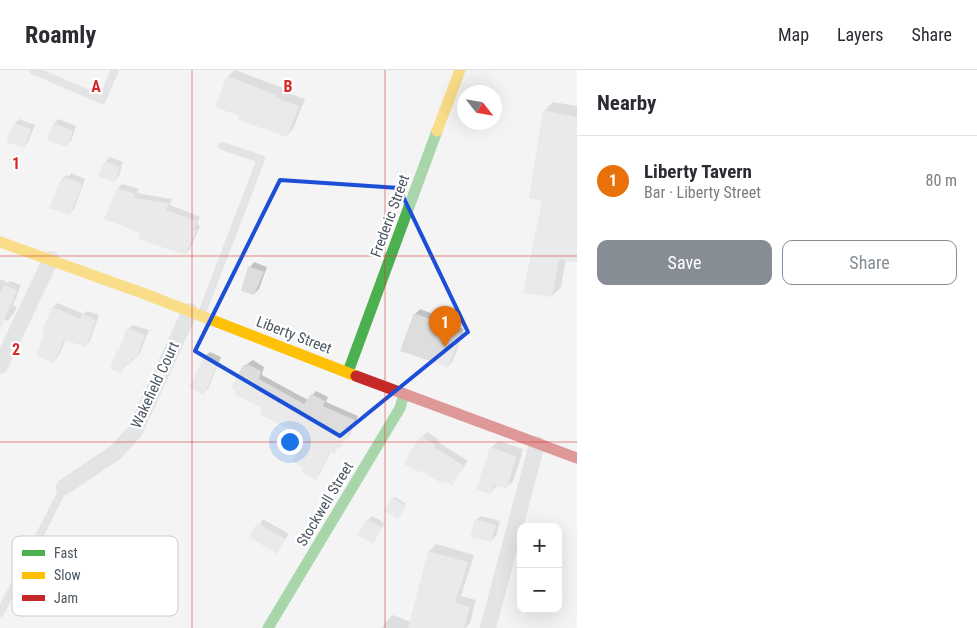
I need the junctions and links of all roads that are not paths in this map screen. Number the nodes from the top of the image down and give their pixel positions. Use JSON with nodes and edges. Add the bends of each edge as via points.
{"nodes":[{"id":1,"x":33,"y":70,"type":"edge"},
{"id":2,"x":115,"y":70,"type":"edge"},
{"id":3,"x":460,"y":70,"type":"edge"},
{"id":4,"x":222,"y":146,"type":"dead end"},
{"id":5,"x":0,"y":242,"type":"edge"},
{"id":6,"x":51,"y":259,"type":"junction"},
{"id":7,"x":196,"y":313,"type":"junction"},
{"id":8,"x":0,"y":366,"type":"edge"},
{"id":9,"x":348,"y":372,"type":"junction"},
{"id":10,"x":404,"y":394,"type":"junction"},
{"id":11,"x":537,"y":444,"type":"junction"},
{"id":12,"x":577,"y":458,"type":"edge"},
{"id":13,"x":64,"y":488,"type":"joint"},
{"id":14,"x":39,"y":536,"type":"edge"},
{"id":15,"x":12,"y":590,"type":"edge"},
{"id":16,"x":0,"y":613,"type":"edge"},
{"id":17,"x":268,"y":628,"type":"edge"},
{"id":18,"x":488,"y":628,"type":"edge"}],
"edges":[{"from":1,"to":2,"type":"lane","via":[[102,100]]},
{"from":3,"to":9,"type":"street","name":"Frederic Street"},
{"from":4,"to":7,"type":"lane","via":[[262,159]]},
{"from":5,"to":6,"type":"street","name":"Liberty Street"},
{"from":6,"to":7,"type":"street","name":"Liberty Street"},
{"from":6,"to":8,"type":"street"},
{"from":7,"to":9,"type":"street","name":"Liberty Street"},
{"from":7,"to":13,"type":"street","name":"Wakefield Court","via":[[135,431],[116,452]]},
{"from":9,"to":10,"type":"street","name":"Liberty Street"},
{"from":10,"to":11,"type":"street","name":"Liberty Street"},
{"from":10,"to":17,"type":"street","name":"Stockwell Street","via":[[400,408]]},
{"from":11,"to":12,"type":"street","name":"Liberty Street"},
{"from":11,"to":18,"type":"street"},
{"from":13,"to":14,"type":"lane"},
{"from":15,"to":16,"type":"lane"}]}
